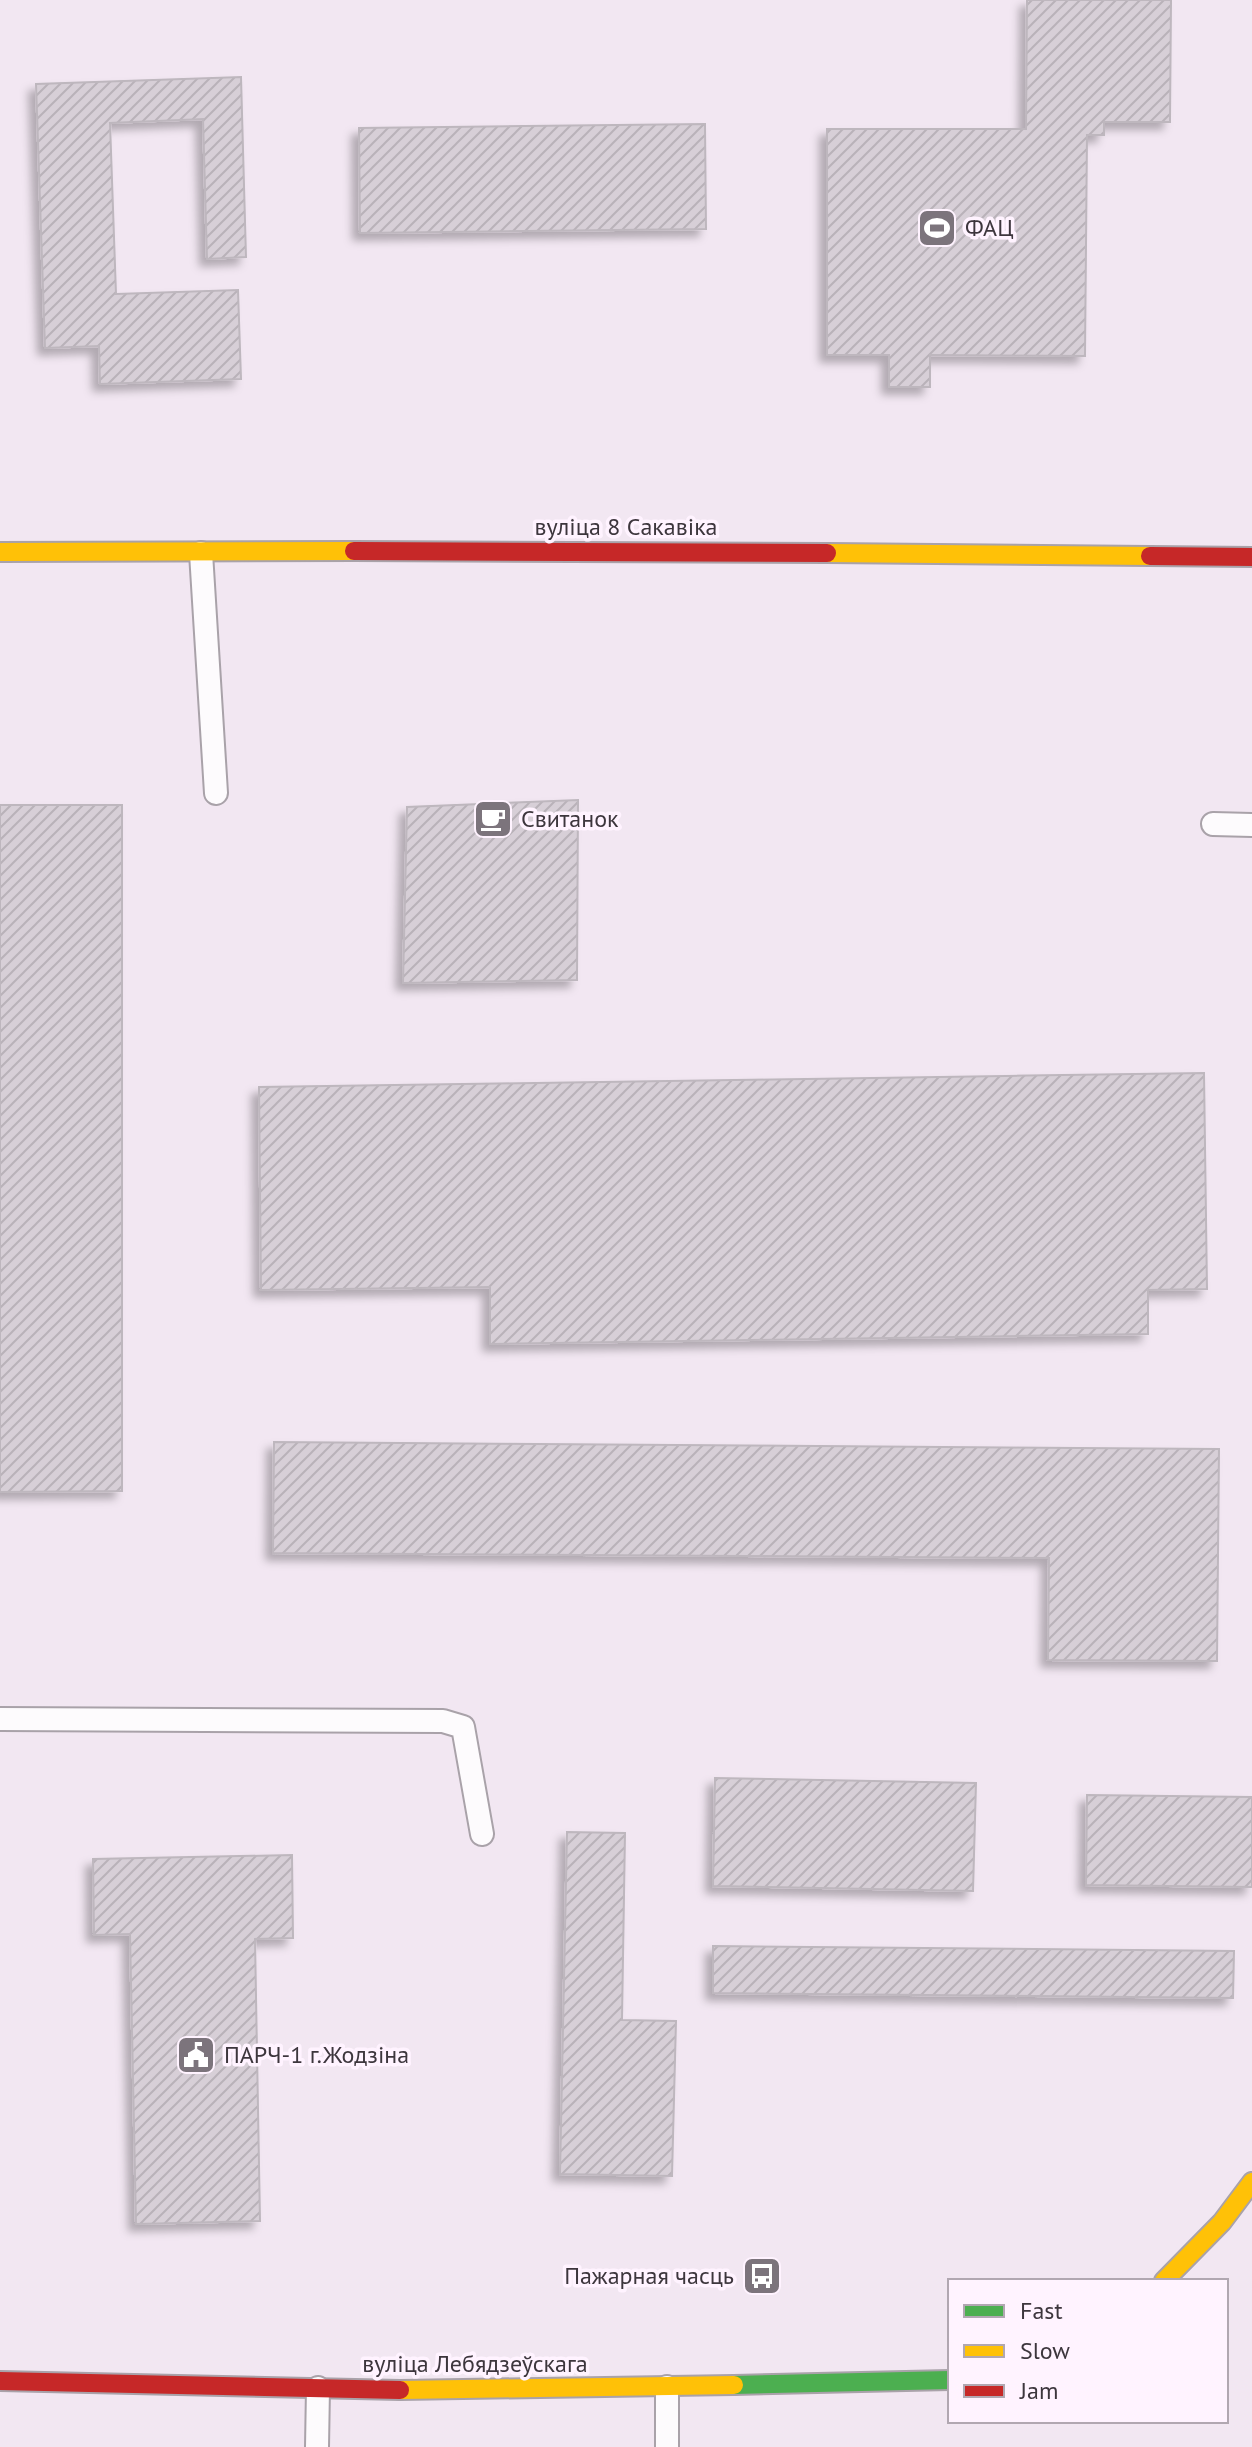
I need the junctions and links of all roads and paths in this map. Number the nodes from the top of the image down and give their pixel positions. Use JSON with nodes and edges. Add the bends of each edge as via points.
{"nodes":[{"id":1,"x":0,"y":552,"type":"edge"},
{"id":2,"x":201,"y":553,"type":"junction"},
{"id":3,"x":1252,"y":557,"type":"edge"},
{"id":4,"x":216,"y":793,"type":"dead end"},
{"id":5,"x":1213,"y":824,"type":"dead end"},
{"id":6,"x":1252,"y":825,"type":"edge"},
{"id":7,"x":0,"y":1719,"type":"edge"},
{"id":8,"x":482,"y":1834,"type":"dead end"},
{"id":9,"x":1252,"y":2182,"type":"edge"},
{"id":10,"x":1166,"y":2279,"type":"edge"},
{"id":11,"x":948,"y":2380,"type":"edge"},
{"id":12,"x":0,"y":2381,"type":"edge"},
{"id":13,"x":667,"y":2387,"type":"junction"},
{"id":14,"x":318,"y":2388,"type":"junction"},
{"id":15,"x":317,"y":2447,"type":"edge"},
{"id":16,"x":667,"y":2447,"type":"edge"}],
"edges":[{"from":1,"to":2,"type":"main road","name":"вуліца 8 Сакавіка"},
{"from":2,"to":3,"type":"main road","name":"вуліца 8 Сакавіка"},
{"from":2,"to":4,"type":"lane"},
{"from":5,"to":6,"type":"lane"},
{"from":7,"to":8,"type":"lane","via":[[443,1721],[463,1727]]},
{"from":9,"to":10,"type":"main road","via":[[1222,2222]]},
{"from":11,"to":13,"type":"main road","name":"вуліца Лебядзеўскага"},
{"from":12,"to":14,"type":"main road","name":"вуліца Лебядзеўскага"},
{"from":13,"to":14,"type":"main road","name":"вуліца Лебядзеўскага"},
{"from":13,"to":16,"type":"lane"},
{"from":14,"to":15,"type":"lane"}]}
